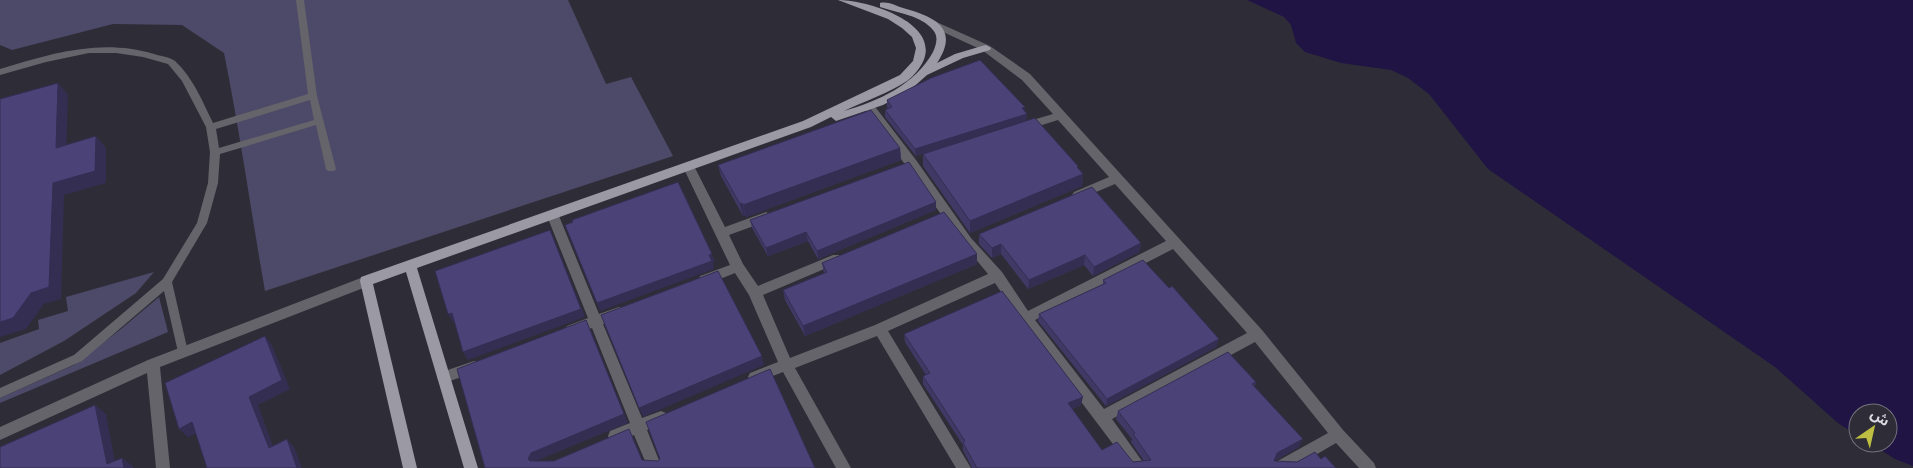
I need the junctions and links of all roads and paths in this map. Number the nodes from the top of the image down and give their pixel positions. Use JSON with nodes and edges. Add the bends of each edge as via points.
{"nodes":[{"id":1,"x":300,"y":0,"type":"edge"},
{"id":2,"x":843,"y":0,"type":"edge"},
{"id":3,"x":870,"y":0,"type":"edge"},
{"id":4,"x":917,"y":16,"type":"junction"},
{"id":5,"x":932,"y":23,"type":"junction"},
{"id":6,"x":906,"y":24,"type":"junction"},
{"id":7,"x":986,"y":48,"type":"junction"},
{"id":8,"x":0,"y":72,"type":"edge"},
{"id":9,"x":923,"y":74,"type":"junction"},
{"id":10,"x":313,"y":96,"type":"junction"},
{"id":11,"x":869,"y":107,"type":"junction"},
{"id":12,"x":1062,"y":115,"type":"junction"},
{"id":13,"x":320,"y":121,"type":"junction"},
{"id":14,"x":807,"y":124,"type":"junction"},
{"id":15,"x":211,"y":127,"type":"junction"},
{"id":16,"x":1015,"y":130,"type":"edge"},
{"id":17,"x":215,"y":152,"type":"junction"},
{"id":18,"x":689,"y":166,"type":"junction"},
{"id":19,"x":331,"y":169,"type":"dead end"},
{"id":20,"x":1118,"y":178,"type":"junction"},
{"id":21,"x":1065,"y":201,"type":"edge"},
{"id":22,"x":776,"y":213,"type":"edge"},
{"id":23,"x":553,"y":216,"type":"junction"},
{"id":24,"x":721,"y":233,"type":"junction"},
{"id":25,"x":1175,"y":242,"type":"junction"},
{"id":26,"x":846,"y":254,"type":"edge"},
{"id":27,"x":410,"y":265,"type":"junction"},
{"id":28,"x":738,"y":267,"type":"junction"},
{"id":29,"x":997,"y":276,"type":"junction"},
{"id":30,"x":366,"y":281,"type":"junction"},
{"id":31,"x":167,"y":282,"type":"junction"},
{"id":32,"x":693,"y":284,"type":"edge"},
{"id":33,"x":755,"y":293,"type":"junction"},
{"id":34,"x":630,"y":308,"type":"edge"},
{"id":35,"x":1026,"y":318,"type":"junction"},
{"id":36,"x":594,"y":321,"type":"junction"},
{"id":37,"x":880,"y":329,"type":"junction"},
{"id":38,"x":1257,"y":334,"type":"junction"},
{"id":39,"x":559,"y":335,"type":"edge"},
{"id":40,"x":183,"y":352,"type":"junction"},
{"id":41,"x":488,"y":361,"type":"edge"},
{"id":42,"x":153,"y":364,"type":"junction"},
{"id":43,"x":786,"y":364,"type":"junction"},
{"id":44,"x":444,"y":378,"type":"junction"},
{"id":45,"x":742,"y":383,"type":"edge"},
{"id":46,"x":0,"y":393,"type":"edge"},
{"id":47,"x":672,"y":412,"type":"edge"},
{"id":48,"x":1101,"y":418,"type":"junction"},
{"id":49,"x":637,"y":427,"type":"junction"},
{"id":50,"x":0,"y":434,"type":"edge"},
{"id":51,"x":1338,"y":434,"type":"junction"},
{"id":52,"x":602,"y":442,"type":"edge"},
{"id":53,"x":163,"y":468,"type":"edge"},
{"id":54,"x":410,"y":468,"type":"edge"},
{"id":55,"x":471,"y":468,"type":"edge"},
{"id":56,"x":655,"y":468,"type":"edge"},
{"id":57,"x":844,"y":468,"type":"edge"},
{"id":58,"x":964,"y":468,"type":"edge"},
{"id":59,"x":1140,"y":468,"type":"edge"},
{"id":60,"x":1278,"y":468,"type":"edge"},
{"id":61,"x":1369,"y":468,"type":"edge"}],
"edges":[{"from":1,"to":10,"type":"lane"},
{"from":2,"to":6,"type":"main road"},
{"from":3,"to":4,"type":"main road"},
{"from":4,"to":5,"type":"main road"},
{"from":4,"to":6,"type":"main road"},
{"from":5,"to":7,"type":"street"},
{"from":5,"to":9,"type":"main road","via":[[941,34],[941,46]]},
{"from":6,"to":14,"type":"main road","via":[[914,30],[921,46],[921,54],[912,71],[894,84]]},
{"from":7,"to":9,"type":"main road","via":[[959,56]]},
{"from":7,"to":12,"type":"street","via":[[1026,77]]},
{"from":8,"to":15,"type":"lane","via":[[89,50],[144,54],[171,62],[186,80]]},
{"from":9,"to":11,"type":"main road","via":[[899,93]]},
{"from":10,"to":13,"type":"lane"},
{"from":10,"to":15,"type":"lane"},
{"from":11,"to":14,"type":"main road"},
{"from":11,"to":29,"type":"street","via":[[912,163],[942,215],[971,239]]},
{"from":12,"to":16,"type":"street"},
{"from":12,"to":20,"type":"street"},
{"from":13,"to":17,"type":"lane"},
{"from":13,"to":19,"type":"lane"},
{"from":14,"to":18,"type":"main road"},
{"from":15,"to":17,"type":"lane"},
{"from":17,"to":31,"type":"lane","via":[[213,182],[202,223]]},
{"from":18,"to":23,"type":"main road"},
{"from":18,"to":24,"type":"street"},
{"from":20,"to":21,"type":"street"},
{"from":20,"to":25,"type":"street"},
{"from":22,"to":24,"type":"street"},
{"from":23,"to":27,"type":"main road"},
{"from":23,"to":36,"type":"street"},
{"from":24,"to":28,"type":"street"},
{"from":25,"to":35,"type":"street"},
{"from":25,"to":38,"type":"street"},
{"from":26,"to":33,"type":"street"},
{"from":27,"to":30,"type":"main road"},
{"from":27,"to":44,"type":"main road"},
{"from":28,"to":32,"type":"street"},
{"from":28,"to":33,"type":"street"},
{"from":29,"to":35,"type":"street"},
{"from":29,"to":37,"type":"street"},
{"from":30,"to":40,"type":"street"},
{"from":30,"to":54,"type":"main road"},
{"from":31,"to":40,"type":"lane"},
{"from":31,"to":46,"type":"lane","via":[[78,358]]},
{"from":33,"to":43,"type":"street"},
{"from":34,"to":36,"type":"street"},
{"from":35,"to":48,"type":"street"},
{"from":36,"to":39,"type":"street"},
{"from":36,"to":49,"type":"street"},
{"from":37,"to":43,"type":"street"},
{"from":37,"to":58,"type":"street"},
{"from":38,"to":48,"type":"street"},
{"from":38,"to":51,"type":"street"},
{"from":40,"to":42,"type":"street"},
{"from":41,"to":44,"type":"street"},
{"from":42,"to":50,"type":"street"},
{"from":42,"to":53,"type":"street"},
{"from":43,"to":45,"type":"street"},
{"from":43,"to":57,"type":"street"},
{"from":44,"to":55,"type":"main road"},
{"from":47,"to":49,"type":"street"},
{"from":48,"to":59,"type":"street"},
{"from":49,"to":52,"type":"street"},
{"from":49,"to":56,"type":"street"},
{"from":51,"to":60,"type":"street"},
{"from":51,"to":61,"type":"street"}]}
